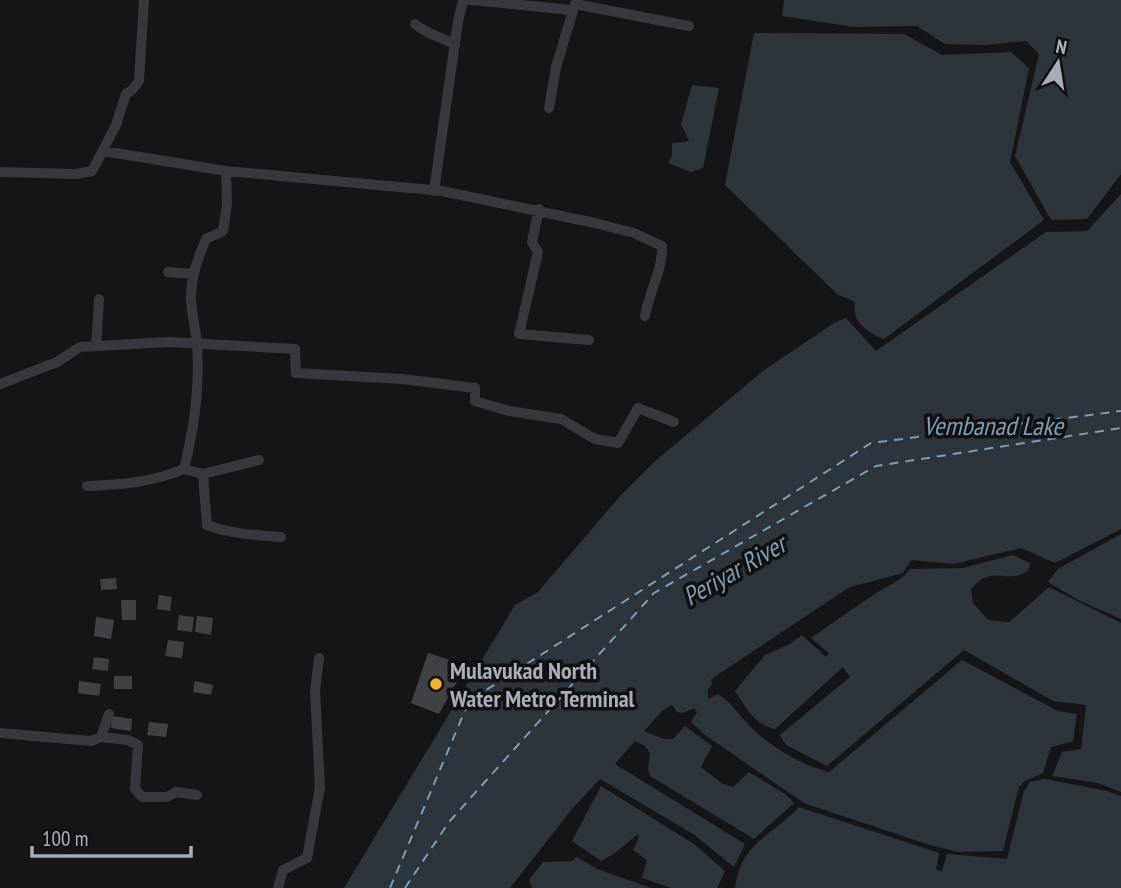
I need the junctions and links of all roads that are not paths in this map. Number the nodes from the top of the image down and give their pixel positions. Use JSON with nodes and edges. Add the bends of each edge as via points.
{"nodes":[{"id":1,"x":144,"y":0,"type":"edge"},
{"id":2,"x":469,"y":0,"type":"edge"},
{"id":3,"x":550,"y":4,"type":"edge"},
{"id":4,"x":571,"y":10,"type":"junction"},
{"id":5,"x":415,"y":24,"type":"dead end"},
{"id":6,"x":690,"y":26,"type":"dead end"},
{"id":7,"x":455,"y":46,"type":"junction"},
{"id":8,"x":549,"y":108,"type":"dead end"},
{"id":9,"x":103,"y":151,"type":"junction"},
{"id":10,"x":226,"y":171,"type":"junction"},
{"id":11,"x":0,"y":172,"type":"edge"},
{"id":12,"x":434,"y":191,"type":"junction"},
{"id":13,"x":539,"y":209,"type":"junction"},
{"id":14,"x":168,"y":272,"type":"dead end"},
{"id":15,"x":194,"y":274,"type":"junction"},
{"id":16,"x":99,"y":299,"type":"dead end"},
{"id":17,"x":645,"y":316,"type":"dead end"},
{"id":18,"x":589,"y":340,"type":"dead end"},
{"id":19,"x":197,"y":344,"type":"junction"},
{"id":20,"x":96,"y":346,"type":"junction"},
{"id":21,"x":0,"y":384,"type":"edge"},
{"id":22,"x":674,"y":422,"type":"dead end"},
{"id":23,"x":258,"y":460,"type":"dead end"},
{"id":24,"x":184,"y":469,"type":"junction"},
{"id":25,"x":203,"y":474,"type":"junction"},
{"id":26,"x":87,"y":486,"type":"dead end"},
{"id":27,"x":281,"y":537,"type":"dead end"},
{"id":28,"x":319,"y":658,"type":"dead end"},
{"id":29,"x":109,"y":714,"type":"dead end"},
{"id":30,"x":0,"y":733,"type":"edge"},
{"id":31,"x":101,"y":737,"type":"junction"},
{"id":32,"x":197,"y":795,"type":"dead end"},
{"id":33,"x":278,"y":888,"type":"edge"}],
"edges":[{"from":1,"to":9,"type":"street","via":[[139,81],[126,94]]},
{"from":2,"to":3,"type":"street"},
{"from":2,"to":7,"type":"street","via":[[463,1]]},
{"from":3,"to":4,"type":"street"},
{"from":4,"to":6,"type":"street","via":[[575,4],[587,5]]},
{"from":4,"to":8,"type":"street"},
{"from":5,"to":7,"type":"street"},
{"from":7,"to":12,"type":"street"},
{"from":9,"to":10,"type":"street"},
{"from":9,"to":11,"type":"street","via":[[92,170],[76,174]]},
{"from":10,"to":12,"type":"street"},
{"from":10,"to":15,"type":"street","via":[[223,231],[206,239]]},
{"from":12,"to":13,"type":"street"},
{"from":13,"to":17,"type":"street","via":[[634,233],[662,246]]},
{"from":13,"to":18,"type":"street","via":[[532,242],[538,252],[519,334]]},
{"from":14,"to":15,"type":"street"},
{"from":15,"to":19,"type":"street","via":[[191,295]]},
{"from":16,"to":20,"type":"street"},
{"from":19,"to":20,"type":"street"},
{"from":19,"to":22,"type":"street","via":[[295,349],[296,373],[475,388],[475,401],[561,419],[595,439],[618,443],[638,408]]},
{"from":19,"to":24,"type":"street","via":[[192,439]]},
{"from":20,"to":21,"type":"street","via":[[80,347],[57,362]]},
{"from":23,"to":25,"type":"street"},
{"from":24,"to":25,"type":"street"},
{"from":24,"to":26,"type":"street","via":[[130,484]]},
{"from":25,"to":27,"type":"street","via":[[207,525],[233,533]]},
{"from":28,"to":33,"type":"street","via":[[320,786],[307,859],[283,870]]},
{"from":29,"to":31,"type":"street"},
{"from":30,"to":31,"type":"street","via":[[91,741]]},
{"from":31,"to":32,"type":"street","via":[[138,744],[135,789],[142,797],[167,797],[176,792]]}]}
